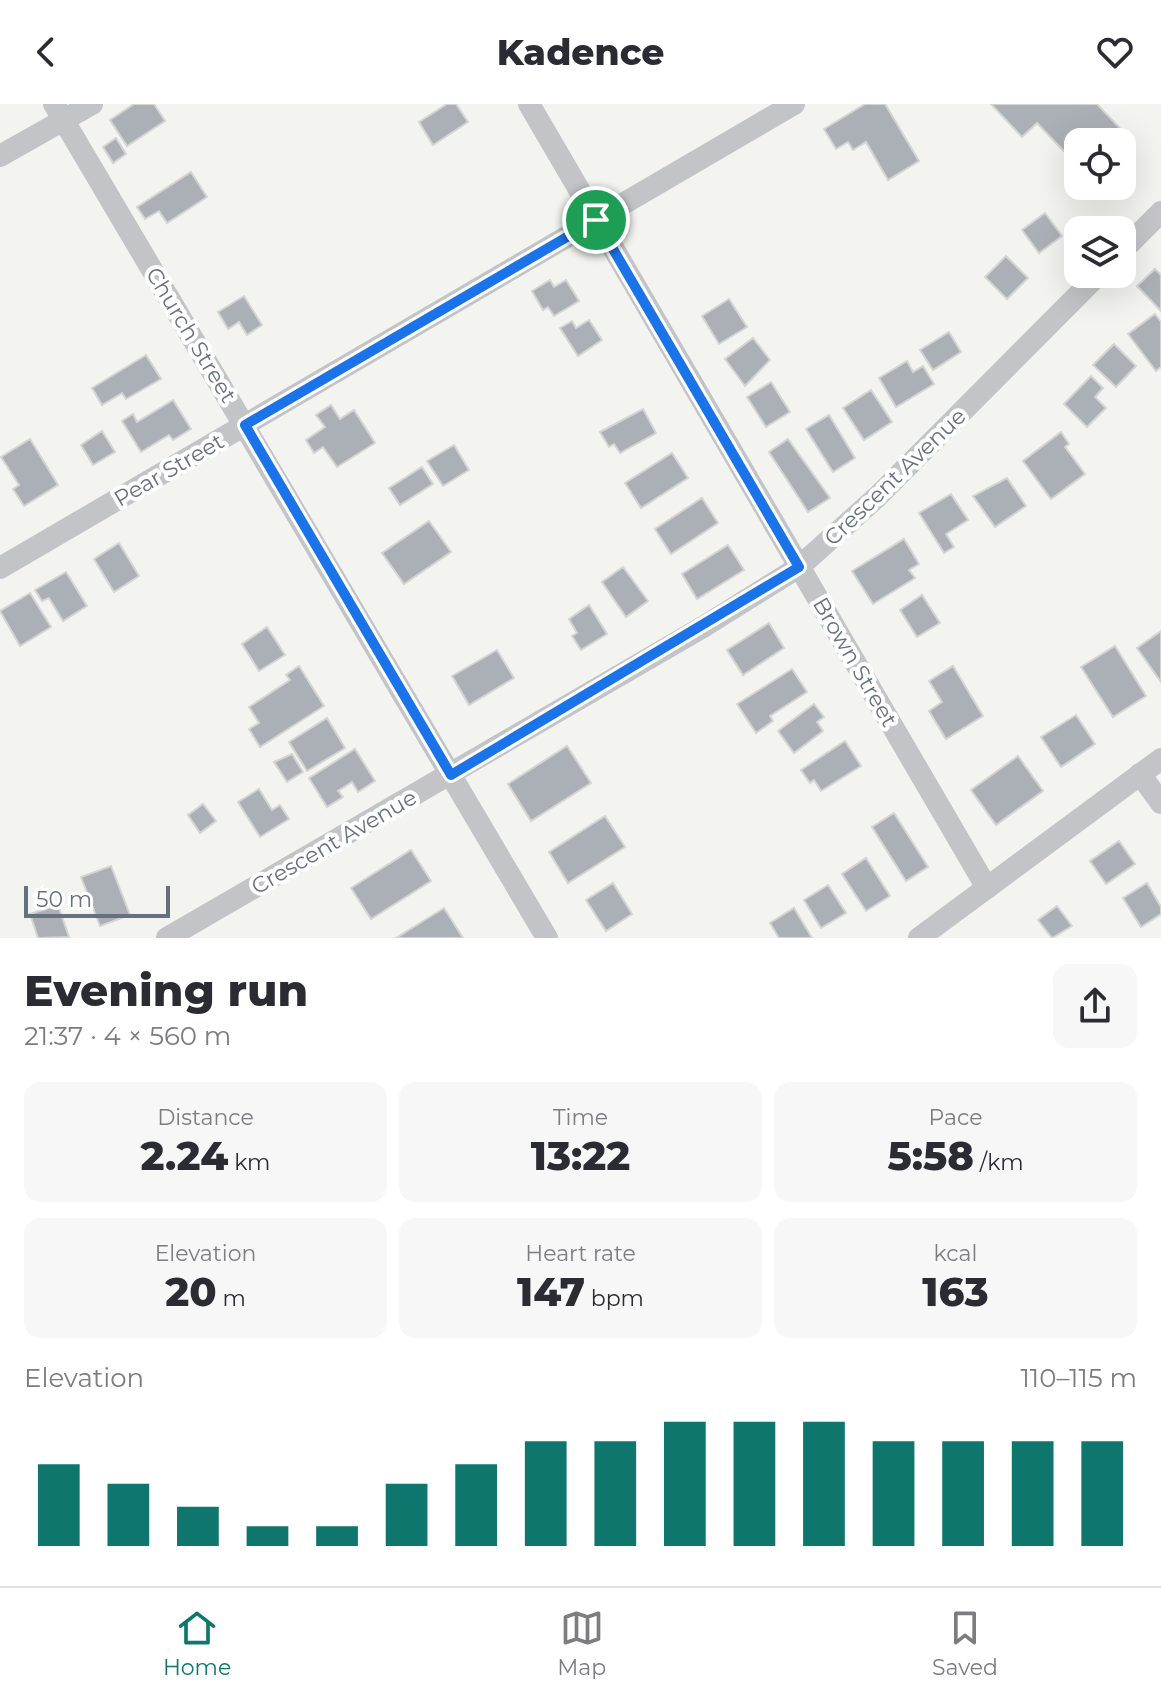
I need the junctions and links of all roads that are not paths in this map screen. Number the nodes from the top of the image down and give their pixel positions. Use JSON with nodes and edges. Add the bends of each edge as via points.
{"nodes":[{"id":1,"x":92,"y":104,"type":"edge"},
{"id":2,"x":529,"y":104,"type":"edge"},
{"id":3,"x":794,"y":104,"type":"edge"},
{"id":4,"x":59,"y":113,"type":"edge"},
{"id":5,"x":0,"y":156,"type":"edge"},
{"id":6,"x":1161,"y":212,"type":"edge"},
{"id":7,"x":596,"y":220,"type":"junction"},
{"id":8,"x":1136,"y":237,"type":"edge"},
{"id":9,"x":1085,"y":288,"type":"edge"},
{"id":10,"x":245,"y":425,"type":"junction"},
{"id":11,"x":799,"y":567,"type":"junction"},
{"id":12,"x":0,"y":568,"type":"edge"},
{"id":13,"x":1161,"y":759,"type":"edge"},
{"id":14,"x":1140,"y":774,"type":"junction"},
{"id":15,"x":451,"y":775,"type":"junction"},
{"id":16,"x":1161,"y":803,"type":"edge"},
{"id":17,"x":987,"y":888,"type":"junction"},
{"id":18,"x":167,"y":938,"type":"edge"},
{"id":19,"x":547,"y":938,"type":"edge"},
{"id":20,"x":919,"y":938,"type":"edge"}],
"edges":[{"from":1,"to":4,"type":"street"},
{"from":2,"to":7,"type":"street","name":"Brown Street"},
{"from":3,"to":7,"type":"street","name":"Pear Street"},
{"from":4,"to":5,"type":"street"},
{"from":4,"to":10,"type":"street","name":"Church Street"},
{"from":6,"to":8,"type":"street"},
{"from":7,"to":10,"type":"street","name":"Pear Street"},
{"from":7,"to":11,"type":"street","name":"Brown Street"},
{"from":9,"to":11,"type":"street","name":"Crescent Avenue","via":[[878,496]]},
{"from":10,"to":12,"type":"street","name":"Pear Street"},
{"from":10,"to":15,"type":"street","name":"Church Street"},
{"from":11,"to":15,"type":"street","name":"Crescent Avenue"},
{"from":11,"to":17,"type":"street","name":"Brown Street"},
{"from":13,"to":14,"type":"street"},
{"from":14,"to":16,"type":"street"},
{"from":14,"to":17,"type":"street"},
{"from":15,"to":18,"type":"street","name":"Crescent Avenue"},
{"from":15,"to":19,"type":"street","name":"Church Street"},
{"from":17,"to":20,"type":"street"}]}
